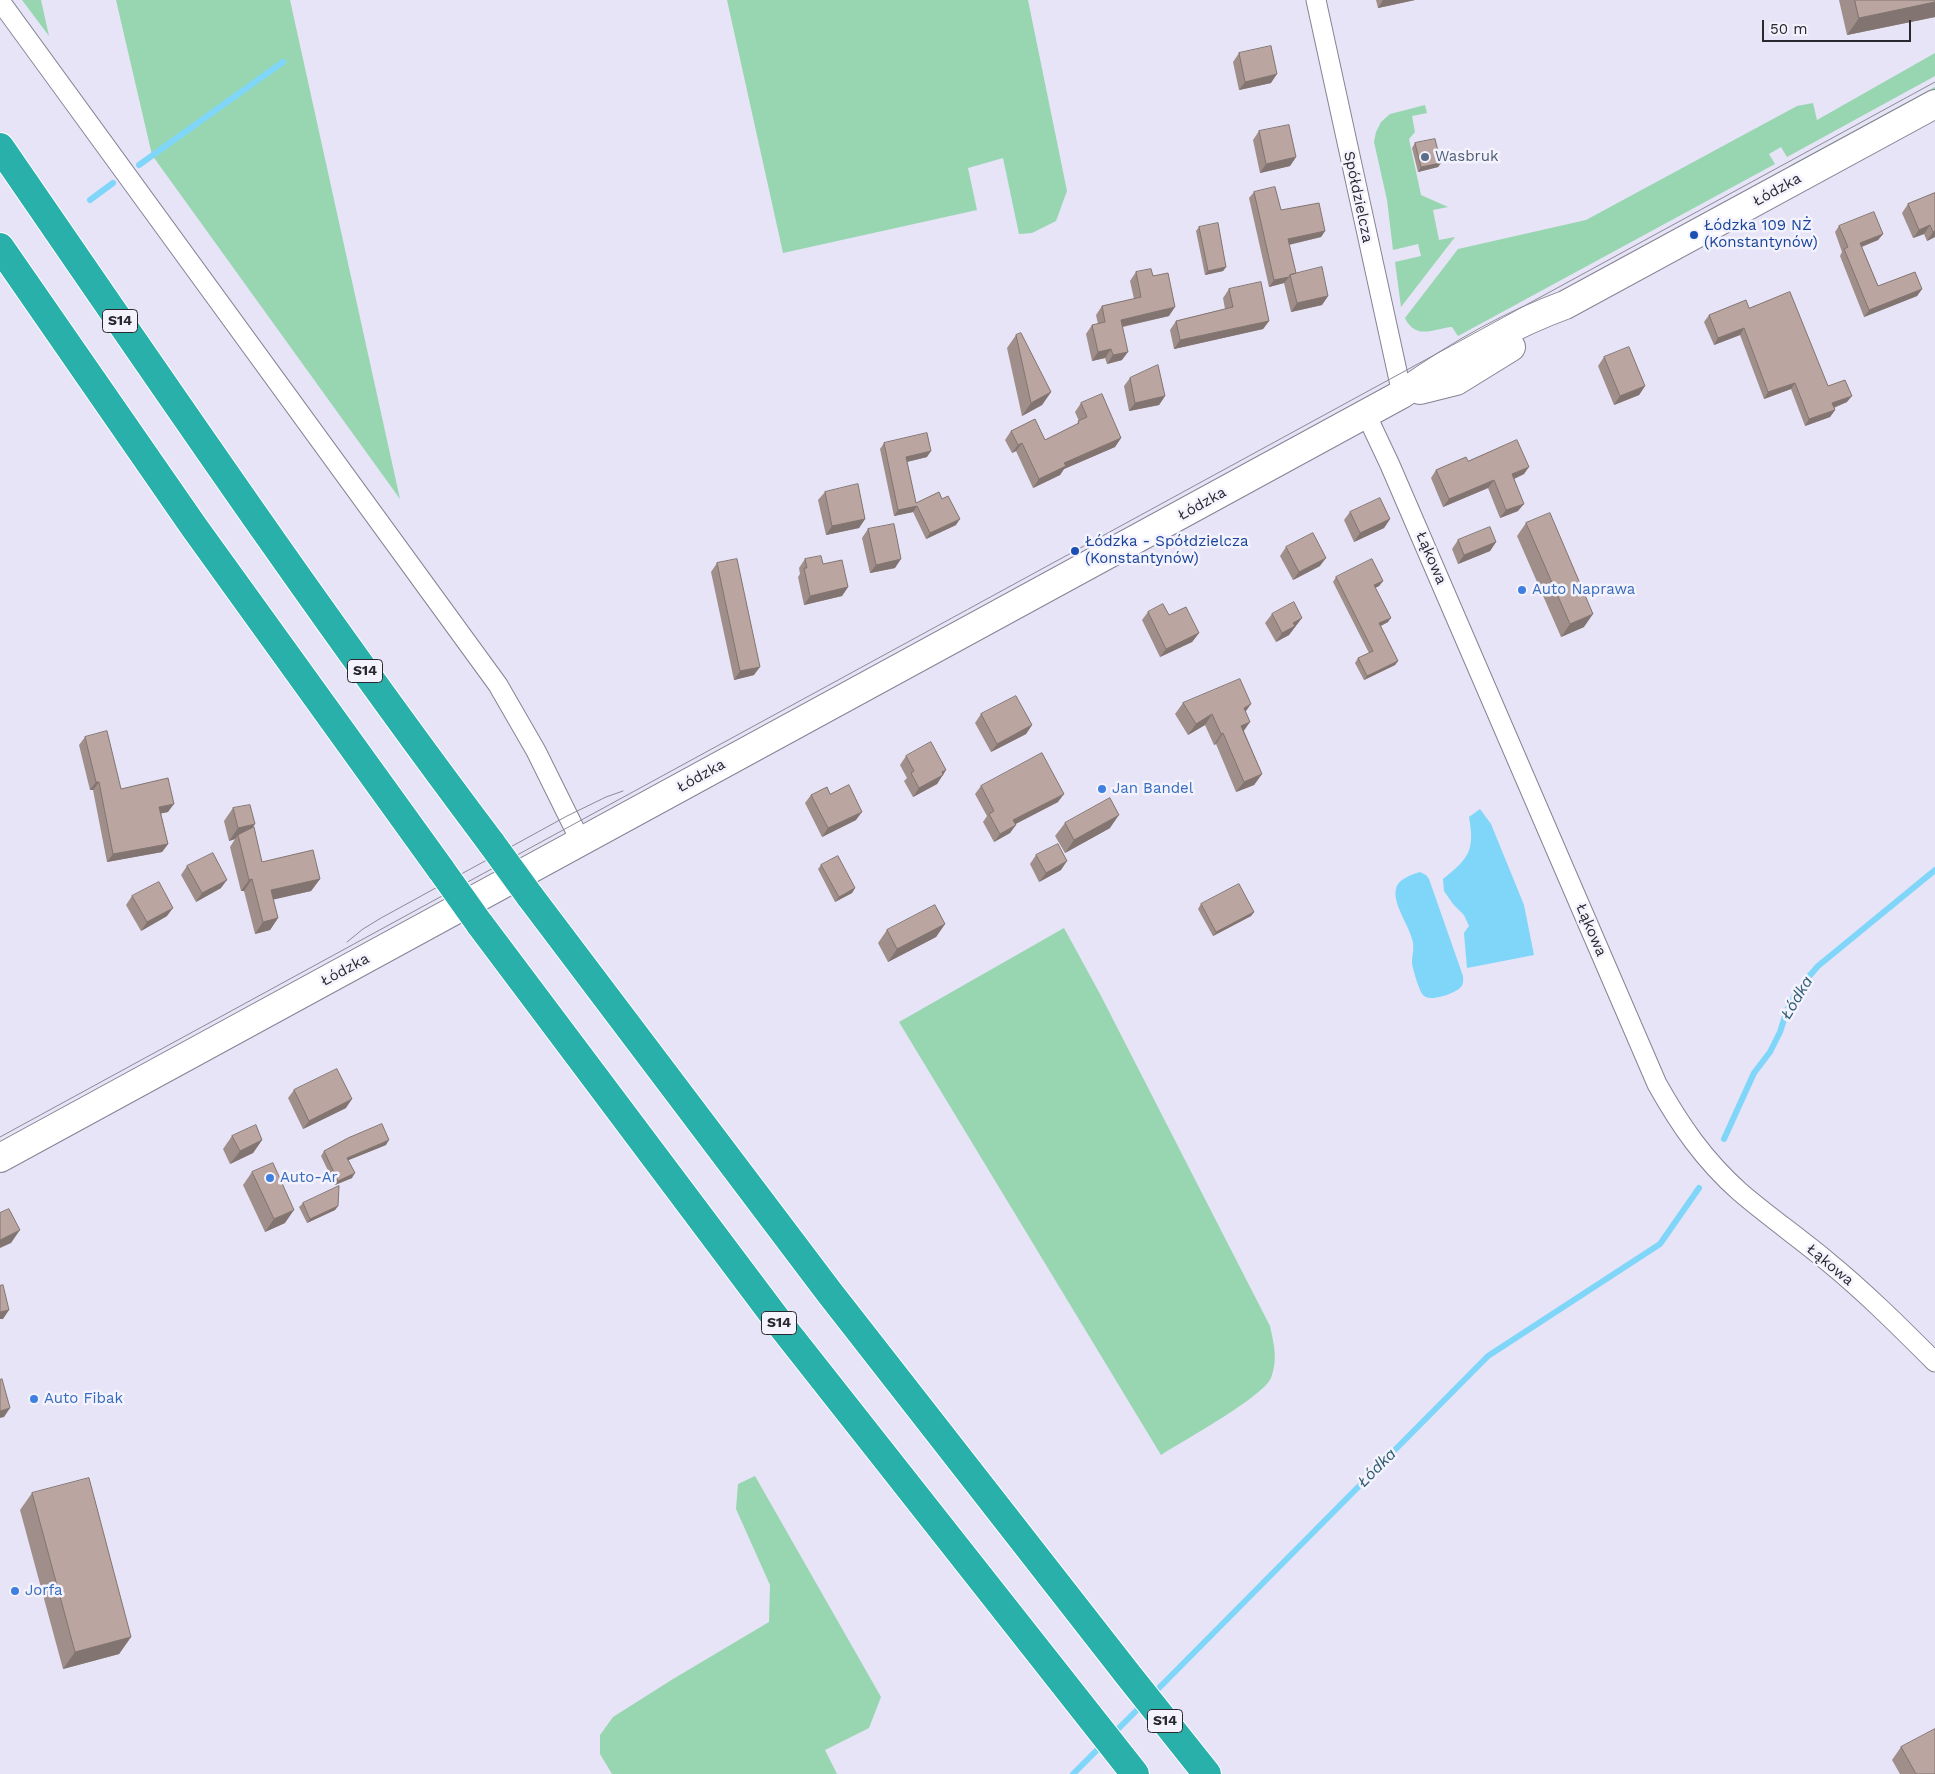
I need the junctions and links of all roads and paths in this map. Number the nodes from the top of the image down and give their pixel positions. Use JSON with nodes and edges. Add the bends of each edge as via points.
{"nodes":[{"id":1,"x":1316,"y":0,"type":"edge"},
{"id":2,"x":0,"y":1,"type":"edge"},
{"id":3,"x":1935,"y":104,"type":"edge"},
{"id":4,"x":0,"y":147,"type":"edge"},
{"id":5,"x":0,"y":247,"type":"edge"},
{"id":6,"x":1402,"y":394,"type":"junction"},
{"id":7,"x":1366,"y":414,"type":"junction"},
{"id":8,"x":581,"y":842,"type":"junction"},
{"id":9,"x":0,"y":1158,"type":"edge"},
{"id":10,"x":1935,"y":1362,"type":"edge"},
{"id":11,"x":1204,"y":1770,"type":"edge"},
{"id":12,"x":1135,"y":1774,"type":"edge"}],
"edges":[{"from":1,"to":6,"type":"street","name":"Spółdzielcza"},
{"from":2,"to":8,"type":"street","via":[[498,685],[536,751]]},
{"from":3,"to":6,"type":"main road","name":"Łódzka","via":[[1565,305],[1545,324],[1471,373],[1444,385]]},
{"from":4,"to":11,"type":"highway","number":"S14","bridge":true,"via":[[415,742],[829,1292]]},
{"from":5,"to":12,"type":"highway","number":"S14","bridge":true,"via":[[194,527],[479,923],[784,1329]]},
{"from":6,"to":7,"type":"main road","name":"Łódzka"},
{"from":7,"to":8,"type":"main road","name":"Łódzka"},
{"from":7,"to":10,"type":"street","name":"Łąkowa","via":[[1657,1084],[1679,1123],[1700,1151],[1740,1192],[1886,1312]]},
{"from":8,"to":9,"type":"main road","name":"Łódzka"}]}
